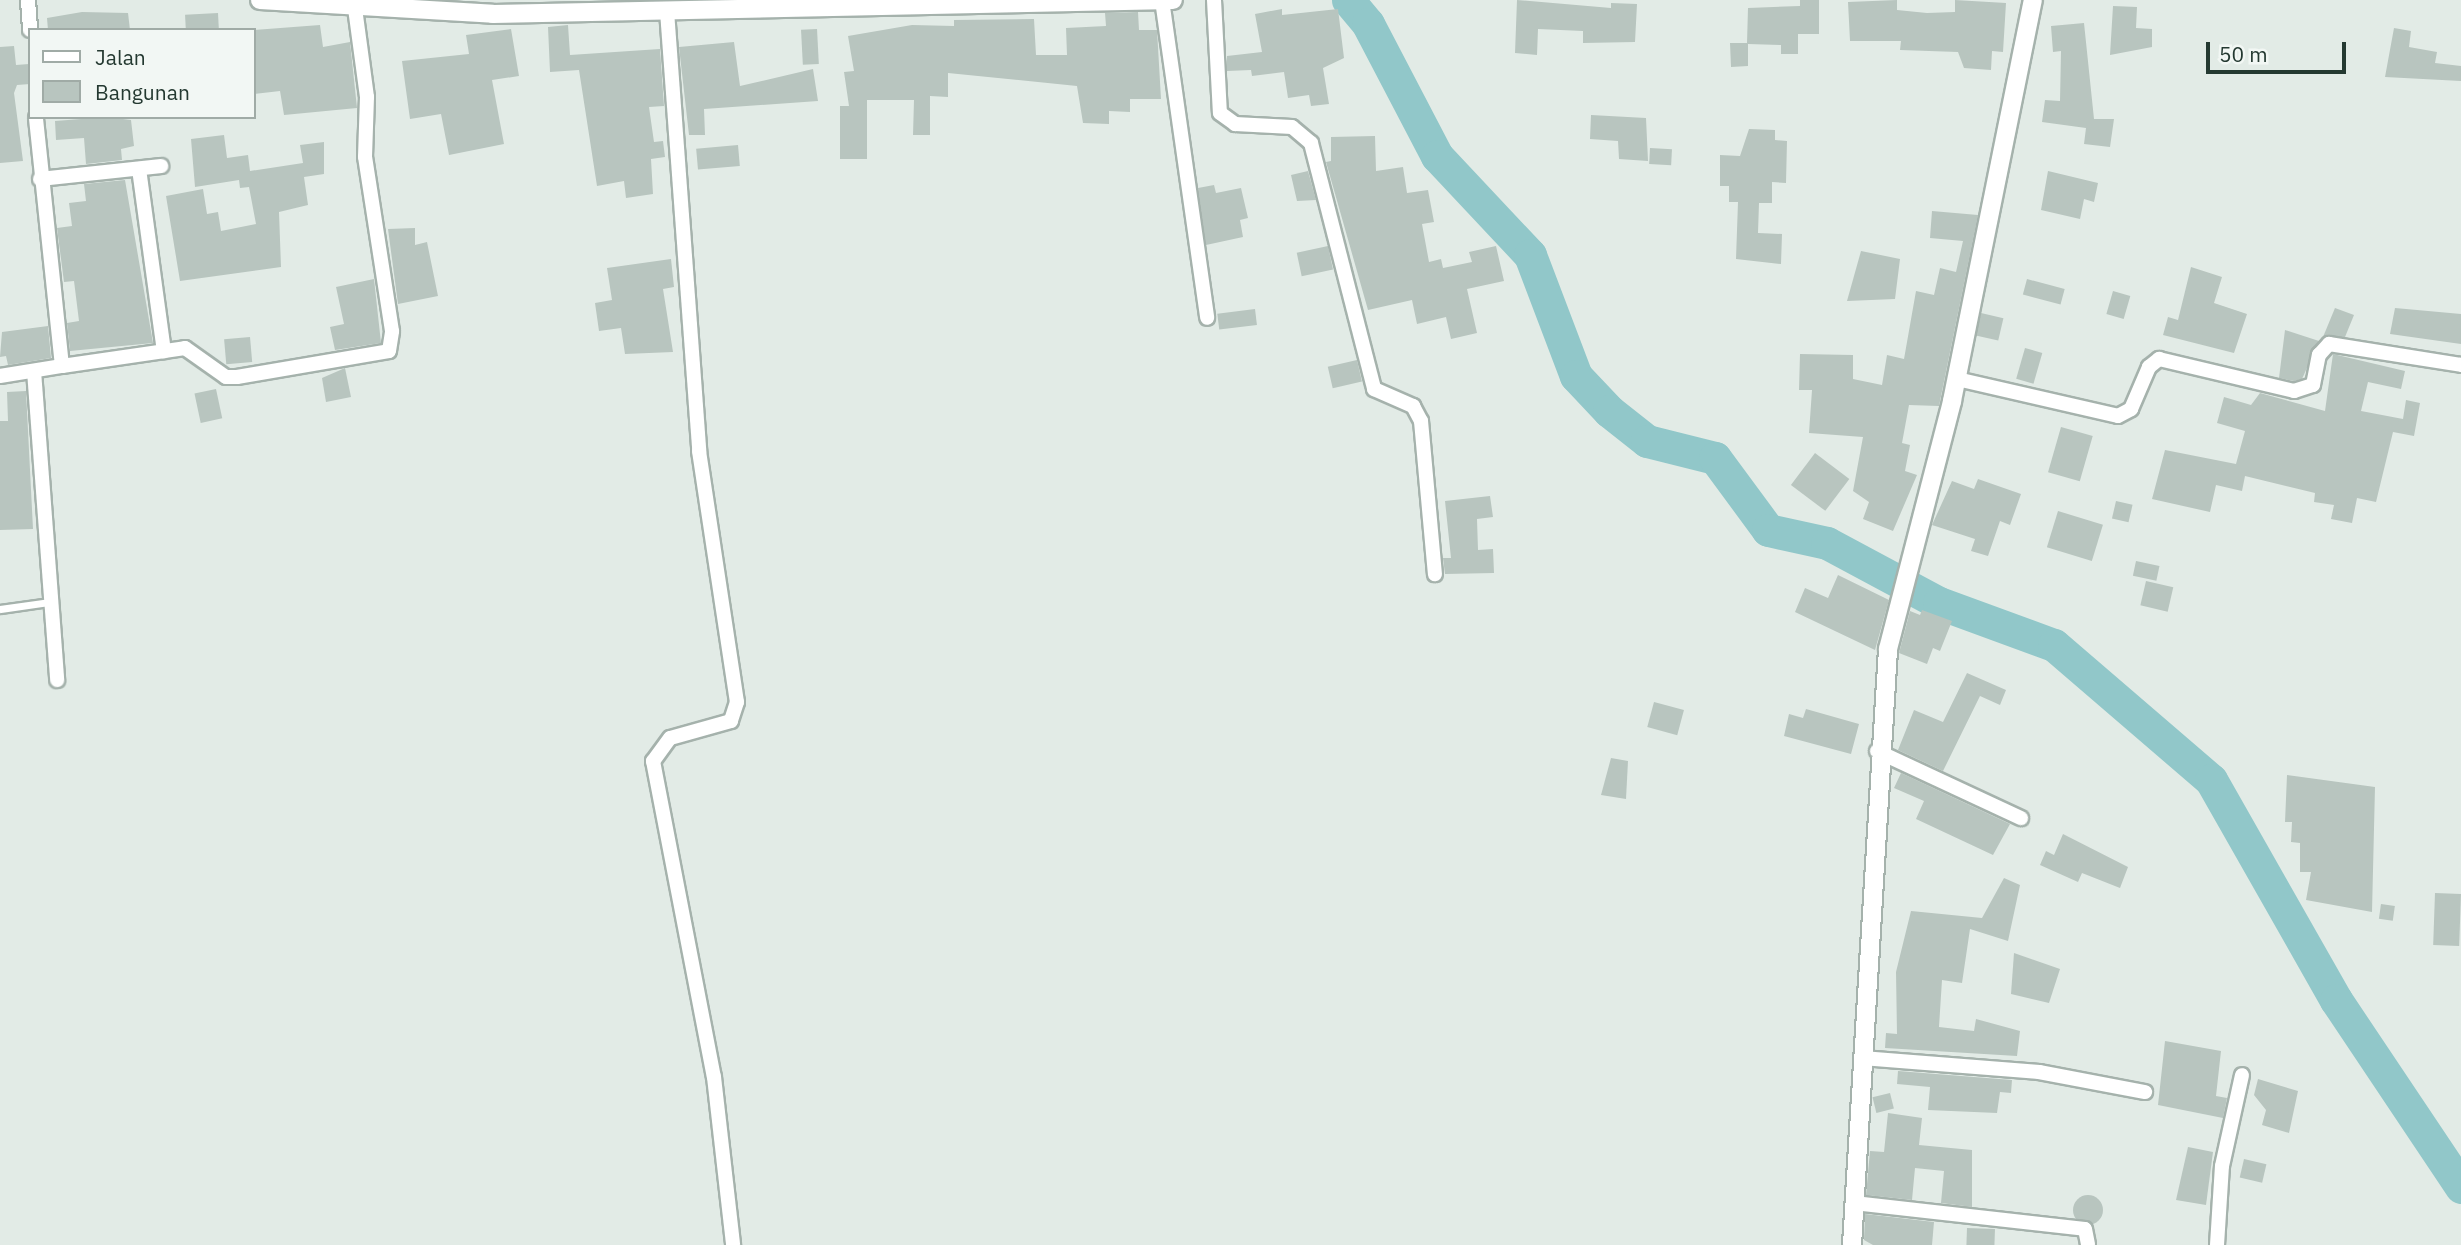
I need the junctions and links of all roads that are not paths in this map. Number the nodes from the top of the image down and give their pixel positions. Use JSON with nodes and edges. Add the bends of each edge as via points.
{"nodes":[{"id":1,"x":28,"y":0,"type":"edge"},
{"id":2,"x":260,"y":0,"type":"edge"},
{"id":3,"x":1162,"y":0,"type":"edge"},
{"id":4,"x":1172,"y":0,"type":"edge"},
{"id":5,"x":1214,"y":0,"type":"edge"},
{"id":6,"x":2033,"y":0,"type":"edge"},
{"id":7,"x":337,"y":3,"type":"edge"},
{"id":8,"x":975,"y":3,"type":"edge"},
{"id":9,"x":606,"y":6,"type":"edge"},
{"id":10,"x":355,"y":8,"type":"junction"},
{"id":11,"x":667,"y":11,"type":"junction"},
{"id":12,"x":30,"y":28,"type":"edge"},
{"id":13,"x":36,"y":119,"type":"edge"},
{"id":14,"x":161,"y":166,"type":"dead end"},
{"id":15,"x":139,"y":169,"type":"junction"},
{"id":16,"x":40,"y":178,"type":"junction"},
{"id":17,"x":1207,"y":318,"type":"dead end"},
{"id":18,"x":163,"y":351,"type":"junction"},
{"id":19,"x":2461,"y":365,"type":"edge"},
{"id":20,"x":62,"y":366,"type":"junction"},
{"id":21,"x":34,"y":371,"type":"junction"},
{"id":22,"x":0,"y":376,"type":"edge"},
{"id":23,"x":1957,"y":379,"type":"junction"},
{"id":24,"x":1435,"y":574,"type":"dead end"},
{"id":25,"x":49,"y":602,"type":"junction"},
{"id":26,"x":0,"y":609,"type":"edge"},
{"id":27,"x":57,"y":680,"type":"dead end"},
{"id":28,"x":1877,"y":751,"type":"junction"},
{"id":29,"x":2021,"y":818,"type":"dead end"},
{"id":30,"x":1862,"y":1058,"type":"junction"},
{"id":31,"x":2242,"y":1075,"type":"dead end"},
{"id":32,"x":2146,"y":1093,"type":"dead end"},
{"id":33,"x":1854,"y":1203,"type":"junction"},
{"id":34,"x":733,"y":1245,"type":"edge"},
{"id":35,"x":1852,"y":1245,"type":"edge"},
{"id":36,"x":2088,"y":1245,"type":"edge"},
{"id":37,"x":2217,"y":1245,"type":"edge"}],
"edges":[{"from":1,"to":12,"type":"street"},
{"from":2,"to":7,"type":"street"},
{"from":3,"to":4,"type":"street"},
{"from":3,"to":8,"type":"street"},
{"from":3,"to":17,"type":"street"},
{"from":5,"to":24,"type":"street","via":[[1220,113],[1235,124],[1292,127],[1311,143],[1374,389],[1413,406],[1422,421]]},
{"from":6,"to":23,"type":"street"},
{"from":7,"to":10,"type":"street"},
{"from":8,"to":11,"type":"street"},
{"from":9,"to":10,"type":"street"},
{"from":9,"to":11,"type":"street"},
{"from":10,"to":18,"type":"street","via":[[389,351],[226,377],[198,352]]},
{"from":11,"to":34,"type":"street","via":[[699,451],[737,702],[732,721],[670,738],[653,761],[714,1077]]},
{"from":13,"to":16,"type":"street"},
{"from":14,"to":15,"type":"street"},
{"from":15,"to":16,"type":"street"},
{"from":15,"to":18,"type":"street"},
{"from":16,"to":20,"type":"street"},
{"from":18,"to":20,"type":"street"},
{"from":19,"to":23,"type":"street","via":[[2329,344],[2319,355],[2313,384],[2294,391],[2159,359],[2149,367],[2131,409],[2118,416]]},
{"from":20,"to":21,"type":"street"},
{"from":21,"to":22,"type":"street"},
{"from":21,"to":25,"type":"street"},
{"from":23,"to":28,"type":"street","via":[[1898,608]]},
{"from":25,"to":26,"type":"lane"},
{"from":25,"to":27,"type":"street"},
{"from":28,"to":29,"type":"street"},
{"from":28,"to":30,"type":"street"},
{"from":30,"to":32,"type":"street","via":[[2039,1072]]},
{"from":30,"to":33,"type":"street"},
{"from":31,"to":37,"type":"street","via":[[2222,1166]]},
{"from":33,"to":35,"type":"street"},
{"from":33,"to":36,"type":"street","via":[[2085,1229]]}]}
